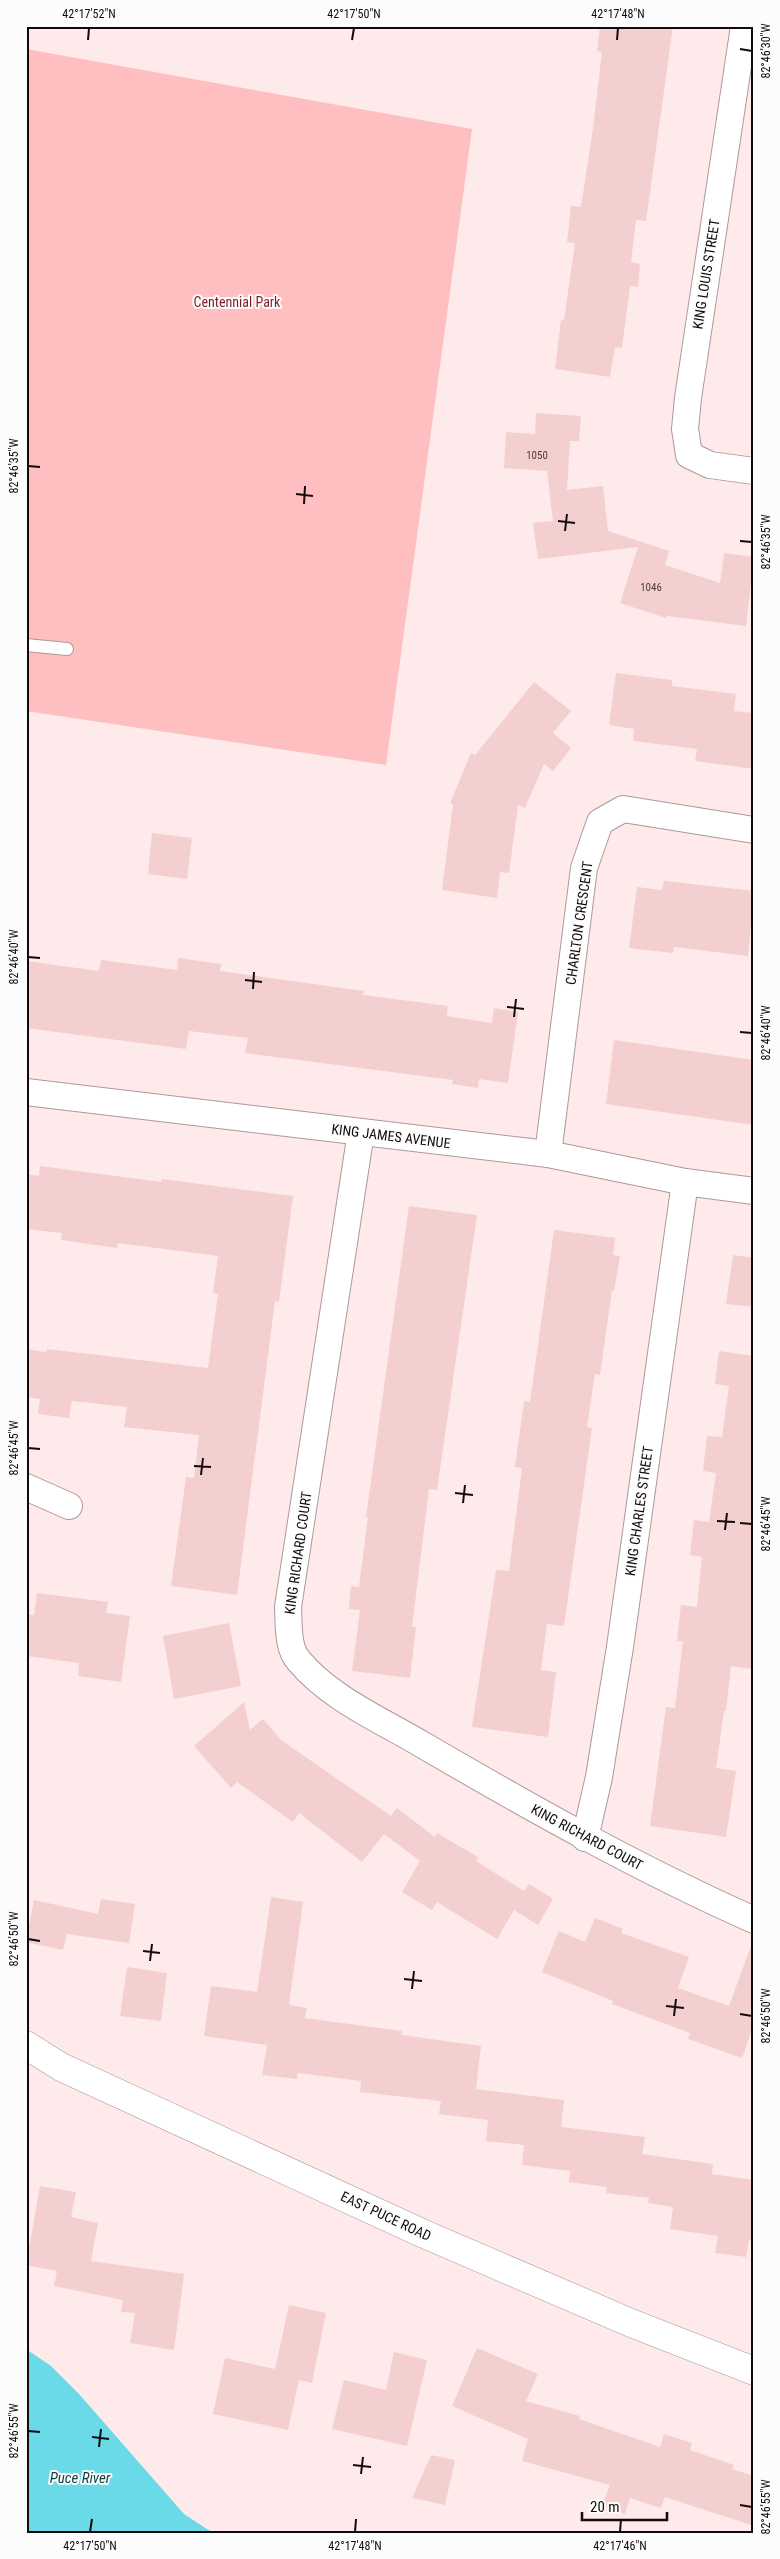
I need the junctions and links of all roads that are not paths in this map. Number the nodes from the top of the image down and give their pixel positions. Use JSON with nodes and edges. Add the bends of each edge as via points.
{"nodes":[{"id":1,"x":744,"y":26,"type":"edge"},
{"id":2,"x":754,"y":471,"type":"edge"},
{"id":3,"x":26,"y":645,"type":"edge"},
{"id":4,"x":67,"y":648,"type":"dead end"},
{"id":5,"x":754,"y":830,"type":"edge"},
{"id":6,"x":26,"y":1092,"type":"edge"},
{"id":7,"x":362,"y":1132,"type":"junction"},
{"id":8,"x":548,"y":1154,"type":"junction"},
{"id":9,"x":685,"y":1182,"type":"junction"},
{"id":10,"x":754,"y":1191,"type":"edge"},
{"id":11,"x":26,"y":1486,"type":"edge"},
{"id":12,"x":69,"y":1506,"type":"dead end"},
{"id":13,"x":584,"y":1838,"type":"junction"},
{"id":14,"x":754,"y":1920,"type":"edge"},
{"id":15,"x":26,"y":2045,"type":"edge"},
{"id":16,"x":754,"y":2371,"type":"edge"}],
"edges":[{"from":1,"to":2,"type":"street","name":"KING LOUIS STREET","via":[[686,429],[689,455],[710,465]]},
{"from":3,"to":4,"type":"lane"},
{"from":5,"to":8,"type":"street","name":"CHARLTON CRESCENT","via":[[623,809],[600,822],[584,868]]},
{"from":6,"to":7,"type":"street","name":"KING JAMES AVENUE"},
{"from":7,"to":8,"type":"street","name":"KING JAMES AVENUE"},
{"from":7,"to":13,"type":"street","name":"KING RICHARD COURT","via":[[288,1607],[289,1634],[297,1660],[325,1688]]},
{"from":8,"to":9,"type":"street","name":"KING JAMES AVENUE"},
{"from":9,"to":10,"type":"street","name":"KING JAMES AVENUE"},
{"from":9,"to":13,"type":"street","name":"KING CHARLES STREET","via":[[620,1647],[599,1777]]},
{"from":11,"to":12,"type":"street"},
{"from":13,"to":14,"type":"street","name":"KING RICHARD COURT"},
{"from":15,"to":16,"type":"main road","name":"EAST PUCE ROAD","via":[[61,2067],[424,2234],[631,2323]]}]}
